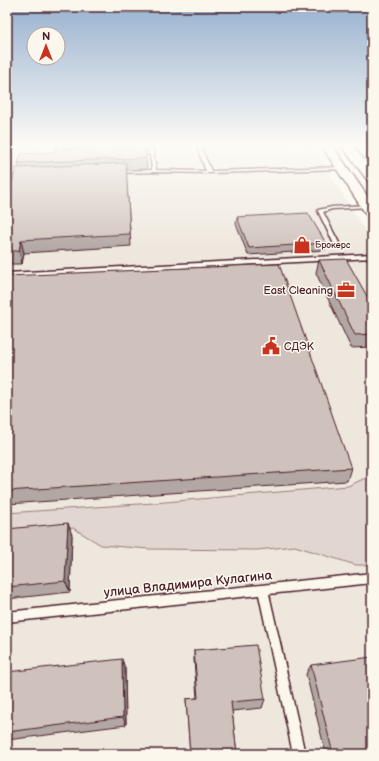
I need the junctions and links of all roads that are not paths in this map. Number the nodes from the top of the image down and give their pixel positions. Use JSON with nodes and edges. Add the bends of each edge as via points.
{"nodes":[{"id":1,"x":351,"y":181,"type":"edge"},
{"id":2,"x":370,"y":209,"type":"edge"},
{"id":3,"x":336,"y":243,"type":"dead end"},
{"id":4,"x":372,"y":256,"type":"edge"},
{"id":5,"x":7,"y":275,"type":"edge"},
{"id":6,"x":372,"y":578,"type":"edge"},
{"id":7,"x":263,"y":590,"type":"junction"},
{"id":8,"x":7,"y":617,"type":"edge"},
{"id":9,"x":299,"y":754,"type":"edge"}],
"edges":[{"from":1,"to":2,"type":"main road"},
{"from":2,"to":3,"type":"lane","via":[[332,208],[320,211]]},
{"from":4,"to":5,"type":"lane"},
{"from":6,"to":7,"type":"lane","name":"улица Владимира Кулагина"},
{"from":7,"to":8,"type":"lane","name":"улица Владимира Кулагина"},
{"from":7,"to":9,"type":"lane"}]}
